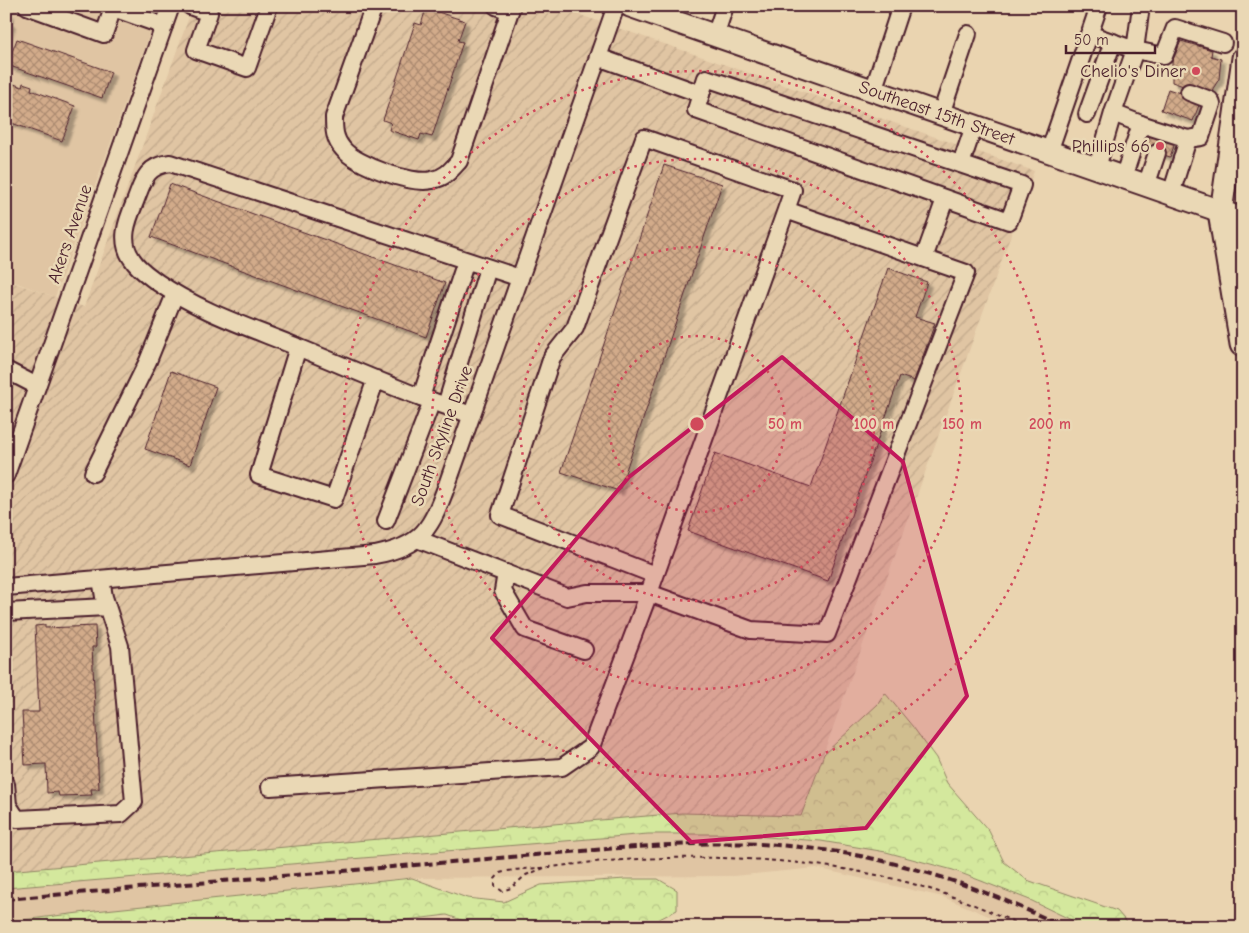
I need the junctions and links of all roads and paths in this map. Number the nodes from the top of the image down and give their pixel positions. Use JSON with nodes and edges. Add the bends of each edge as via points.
{"nodes":[{"id":1,"x":27,"y":6,"type":"edge"},
{"id":2,"x":170,"y":6,"type":"edge"},
{"id":3,"x":190,"y":6,"type":"edge"},
{"id":4,"x":269,"y":6,"type":"edge"},
{"id":5,"x":374,"y":6,"type":"edge"},
{"id":6,"x":616,"y":6,"type":"edge"},
{"id":7,"x":630,"y":6,"type":"edge"},
{"id":8,"x":725,"y":6,"type":"edge"},
{"id":9,"x":900,"y":6,"type":"edge"},
{"id":10,"x":1099,"y":6,"type":"edge"},
{"id":11,"x":1141,"y":6,"type":"edge"},
{"id":12,"x":113,"y":7,"type":"edge"},
{"id":13,"x":506,"y":8,"type":"edge"},
{"id":14,"x":164,"y":26,"type":"junction"},
{"id":15,"x":968,"y":34,"type":"dead end"},
{"id":16,"x":1089,"y":34,"type":"junction"},
{"id":17,"x":715,"y":36,"type":"junction"},
{"id":18,"x":1113,"y":42,"type":"junction"},
{"id":19,"x":1224,"y":43,"type":"dead end"},
{"id":20,"x":1135,"y":50,"type":"junction"},
{"id":21,"x":598,"y":57,"type":"junction"},
{"id":22,"x":1243,"y":58,"type":"edge"},
{"id":23,"x":873,"y":90,"type":"junction"},
{"id":24,"x":1189,"y":92,"type":"dead end"},
{"id":25,"x":701,"y":94,"type":"junction"},
{"id":26,"x":1064,"y":106,"type":"junction"},
{"id":27,"x":941,"y":114,"type":"junction"},
{"id":28,"x":1087,"y":114,"type":"junction"},
{"id":29,"x":1112,"y":118,"type":"junction"},
{"id":30,"x":1141,"y":124,"type":"junction"},
{"id":31,"x":974,"y":126,"type":"junction"},
{"id":32,"x":1188,"y":139,"type":"junction"},
{"id":33,"x":1161,"y":141,"type":"junction"},
{"id":34,"x":1049,"y":152,"type":"junction"},
{"id":35,"x":961,"y":164,"type":"junction"},
{"id":36,"x":1097,"y":168,"type":"junction"},
{"id":37,"x":1123,"y":178,"type":"junction"},
{"id":38,"x":1146,"y":186,"type":"junction"},
{"id":39,"x":1171,"y":194,"type":"junction"},
{"id":40,"x":945,"y":199,"type":"junction"},
{"id":41,"x":786,"y":210,"type":"junction"},
{"id":42,"x":1232,"y":215,"type":"edge"},
{"id":43,"x":924,"y":258,"type":"junction"},
{"id":44,"x":466,"y":261,"type":"junction"},
{"id":45,"x":488,"y":268,"type":"junction"},
{"id":46,"x":520,"y":278,"type":"junction"},
{"id":47,"x":175,"y":294,"type":"junction"},
{"id":48,"x":1243,"y":344,"type":"edge"},
{"id":49,"x":298,"y":347,"type":"junction"},
{"id":50,"x":8,"y":375,"type":"edge"},
{"id":51,"x":376,"y":379,"type":"junction"},
{"id":52,"x":37,"y":386,"type":"junction"},
{"id":53,"x":433,"y":401,"type":"junction"},
{"id":54,"x":472,"y":415,"type":"junction"},
{"id":55,"x":93,"y":473,"type":"dead end"},
{"id":56,"x":6,"y":475,"type":"edge"},
{"id":57,"x":386,"y":521,"type":"dead end"},
{"id":58,"x":417,"y":539,"type":"junction"},
{"id":59,"x":506,"y":573,"type":"junction"},
{"id":60,"x":656,"y":575,"type":"junction"},
{"id":61,"x":101,"y":579,"type":"junction"},
{"id":62,"x":6,"y":587,"type":"edge"},
{"id":63,"x":649,"y":593,"type":"junction"},
{"id":64,"x":107,"y":607,"type":"junction"},
{"id":65,"x":6,"y":612,"type":"edge"},
{"id":66,"x":584,"y":650,"type":"dead end"},
{"id":67,"x":6,"y":784,"type":"edge"},
{"id":68,"x":270,"y":787,"type":"dead end"},
{"id":69,"x":544,"y":868,"type":"junction"},
{"id":70,"x":1025,"y":927,"type":"edge"}],
"edges":[{"from":1,"to":12,"type":"street","via":[[104,34]]},
{"from":2,"to":14,"type":"street","name":"Akers Avenue"},
{"from":3,"to":4,"type":"street","via":[[209,13],[196,50],[247,68]]},
{"from":5,"to":13,"type":"street","via":[[334,117],[334,135],[343,150],[357,160],[412,180],[430,181],[447,175],[459,161]]},
{"from":6,"to":21,"type":"street","name":"South Skyline Drive"},
{"from":7,"to":17,"type":"main road","name":"Southeast 15th Street"},
{"from":8,"to":17,"type":"street"},
{"from":9,"to":23,"type":"street"},
{"from":10,"to":16,"type":"street"},
{"from":11,"to":20,"type":"street"},
{"from":12,"to":14,"type":"street"},
{"from":14,"to":52,"type":"street","name":"Akers Avenue"},
{"from":15,"to":27,"type":"street"},
{"from":16,"to":18,"type":"street"},
{"from":16,"to":26,"type":"street"},
{"from":17,"to":23,"type":"main road","name":"Southeast 15th Street"},
{"from":18,"to":20,"type":"street"},
{"from":18,"to":28,"type":"street"},
{"from":19,"to":20,"type":"street","via":[[1175,28],[1164,56]]},
{"from":20,"to":29,"type":"street"},
{"from":21,"to":25,"type":"street"},
{"from":21,"to":46,"type":"street","name":"South Skyline Drive"},
{"from":22,"to":42,"type":"main road"},
{"from":23,"to":27,"type":"main road","name":"Southeast 15th Street"},
{"from":24,"to":32,"type":"street","via":[[1210,100],[1212,104],[1201,137]]},
{"from":25,"to":35,"type":"street","via":[[706,78]]},
{"from":25,"to":40,"type":"street","via":[[696,110]]},
{"from":26,"to":28,"type":"street"},
{"from":26,"to":34,"type":"street"},
{"from":27,"to":31,"type":"main road","name":"Southeast 15th Street"},
{"from":28,"to":29,"type":"street"},
{"from":29,"to":30,"type":"street"},
{"from":29,"to":36,"type":"street"},
{"from":30,"to":33,"type":"street"},
{"from":30,"to":37,"type":"street"},
{"from":31,"to":34,"type":"main road","name":"Southeast 15th Street"},
{"from":31,"to":35,"type":"street"},
{"from":32,"to":33,"type":"street"},
{"from":32,"to":39,"type":"street"},
{"from":33,"to":38,"type":"street"},
{"from":34,"to":36,"type":"main road","name":"Southeast 15th Street"},
{"from":35,"to":40,"type":"street","via":[[1022,185],[1009,221]]},
{"from":36,"to":37,"type":"main road","name":"Southeast 15th Street"},
{"from":37,"to":38,"type":"main road","name":"Southeast 15th Street"},
{"from":38,"to":39,"type":"main road","name":"Southeast 15th Street"},
{"from":39,"to":42,"type":"main road","name":"Southeast 15th Street"},
{"from":40,"to":43,"type":"street"},
{"from":41,"to":43,"type":"street"},
{"from":41,"to":60,"type":"street"},
{"from":41,"to":60,"type":"street","via":[[793,190],[644,138],[575,328],[552,357],[500,515]]},
{"from":42,"to":48,"type":"highway"},
{"from":43,"to":63,"type":"street","via":[[966,273],[826,634],[751,630]]},
{"from":44,"to":45,"type":"street"},
{"from":44,"to":47,"type":"street","via":[[170,163],[152,168],[144,180],[124,235],[131,259]]},
{"from":44,"to":53,"type":"street"},
{"from":45,"to":46,"type":"street"},
{"from":45,"to":53,"type":"street"},
{"from":46,"to":54,"type":"street","name":"South Skyline Drive"},
{"from":47,"to":49,"type":"street","via":[[216,315]]},
{"from":47,"to":55,"type":"street","via":[[148,361]]},
{"from":49,"to":51,"type":"street"},
{"from":49,"to":51,"type":"street","via":[[260,475],[334,499]]},
{"from":50,"to":52,"type":"street"},
{"from":51,"to":53,"type":"street"},
{"from":52,"to":56,"type":"street","name":"Akers Avenue"},
{"from":53,"to":54,"type":"street"},
{"from":53,"to":57,"type":"street"},
{"from":54,"to":58,"type":"street","name":"South Skyline Drive","via":[[438,510]]},
{"from":58,"to":59,"type":"street"},
{"from":58,"to":61,"type":"street","name":"South Skyline Drive","via":[[403,548],[375,555]]},
{"from":59,"to":63,"type":"street","via":[[567,596]]},
{"from":59,"to":66,"type":"street","via":[[503,592],[525,629]]},
{"from":60,"to":63,"type":"street"},
{"from":61,"to":62,"type":"street","name":"South Skyline Drive"},
{"from":61,"to":64,"type":"street"},
{"from":63,"to":68,"type":"street","via":[[591,747],[562,767]]},
{"from":64,"to":65,"type":"street"},
{"from":64,"to":67,"type":"street","via":[[120,646],[134,802],[122,814],[17,818],[8,805]]},
{"from":69,"to":69,"type":"path","via":[[500,872],[495,878],[495,886],[502,891],[511,888],[526,875]]},
{"from":69,"to":70,"type":"path","via":[[617,860],[689,858],[764,860],[830,867],[887,877],[944,893]]}]}
